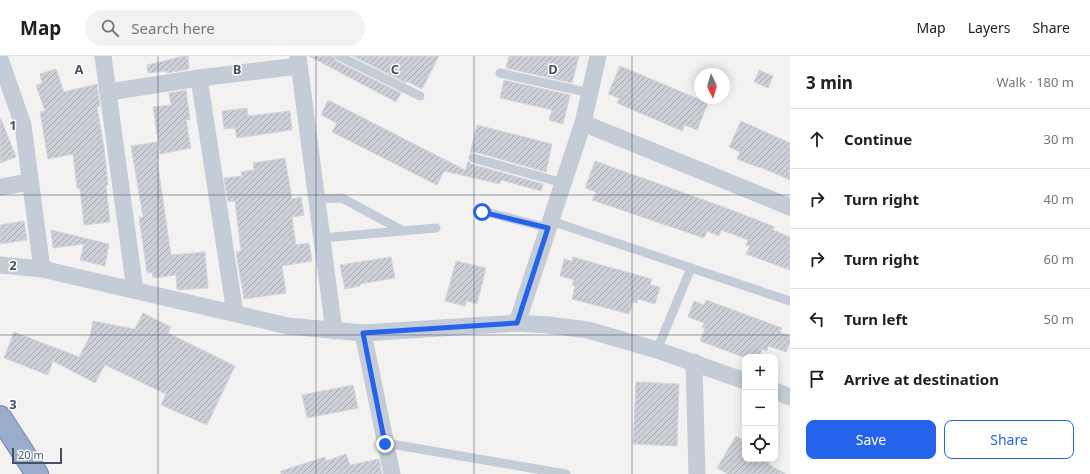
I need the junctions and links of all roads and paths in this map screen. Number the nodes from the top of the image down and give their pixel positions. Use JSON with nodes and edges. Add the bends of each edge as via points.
{"nodes":[{"id":1,"x":104,"y":56,"type":"edge"},
{"id":2,"x":339,"y":56,"type":"edge"},
{"id":3,"x":598,"y":56,"type":"edge"},
{"id":4,"x":0,"y":59,"type":"edge"},
{"id":5,"x":298,"y":61,"type":"edge"},
{"id":6,"x":500,"y":73,"type":"dead end"},
{"id":7,"x":199,"y":78,"type":"junction"},
{"id":8,"x":109,"y":92,"type":"junction"},
{"id":9,"x":590,"y":93,"type":"junction"},
{"id":10,"x":420,"y":96,"type":"dead end"},
{"id":11,"x":583,"y":123,"type":"junction"},
{"id":12,"x":472,"y":158,"type":"dead end"},
{"id":13,"x":30,"y":182,"type":"junction"},
{"id":14,"x":563,"y":182,"type":"junction"},
{"id":15,"x":0,"y":187,"type":"edge"},
{"id":16,"x":317,"y":199,"type":"junction"},
{"id":17,"x":790,"y":207,"type":"edge"},
{"id":18,"x":482,"y":212,"type":"dead end"},
{"id":19,"x":549,"y":224,"type":"junction"},
{"id":20,"x":436,"y":228,"type":"dead end"},
{"id":21,"x":403,"y":231,"type":"junction"},
{"id":22,"x":322,"y":238,"type":"junction"},
{"id":23,"x":0,"y":265,"type":"edge"},
{"id":24,"x":691,"y":268,"type":"junction"},
{"id":25,"x":42,"y":269,"type":"junction"},
{"id":26,"x":135,"y":290,"type":"junction"},
{"id":27,"x":790,"y":301,"type":"edge"},
{"id":28,"x":235,"y":313,"type":"junction"},
{"id":29,"x":517,"y":323,"type":"junction"},
{"id":30,"x":334,"y":331,"type":"junction"},
{"id":31,"x":363,"y":333,"type":"junction"},
{"id":32,"x":657,"y":350,"type":"junction"},
{"id":33,"x":694,"y":362,"type":"junction"},
{"id":34,"x":742,"y":380,"type":"edge"},
{"id":35,"x":0,"y":417,"type":"edge"},
{"id":36,"x":385,"y":444,"type":"junction"},
{"id":37,"x":37,"y":474,"type":"edge"},
{"id":38,"x":392,"y":474,"type":"edge"},
{"id":39,"x":566,"y":474,"type":"edge"},
{"id":40,"x":697,"y":474,"type":"edge"}],
"edges":[{"from":1,"to":8,"type":"street"},
{"from":2,"to":10,"type":"lane"},
{"from":3,"to":9,"type":"street"},
{"from":4,"to":13,"type":"street","via":[[23,125]]},
{"from":5,"to":7,"type":"street"},
{"from":5,"to":16,"type":"street"},
{"from":6,"to":9,"type":"lane"},
{"from":7,"to":8,"type":"street"},
{"from":7,"to":28,"type":"street"},
{"from":8,"to":26,"type":"street"},
{"from":9,"to":11,"type":"street"},
{"from":11,"to":14,"type":"street"},
{"from":11,"to":17,"type":"street"},
{"from":12,"to":14,"type":"lane"},
{"from":13,"to":15,"type":"street"},
{"from":13,"to":25,"type":"street"},
{"from":14,"to":19,"type":"street"},
{"from":16,"to":21,"type":"lane","via":[[342,198]]},
{"from":16,"to":22,"type":"street"},
{"from":18,"to":19,"type":"lane"},
{"from":19,"to":24,"type":"lane"},
{"from":19,"to":29,"type":"street"},
{"from":20,"to":21,"type":"lane"},
{"from":21,"to":22,"type":"lane"},
{"from":22,"to":30,"type":"street"},
{"from":23,"to":25,"type":"street"},
{"from":24,"to":27,"type":"lane"},
{"from":24,"to":32,"type":"lane"},
{"from":25,"to":26,"type":"street"},
{"from":26,"to":28,"type":"street"},
{"from":28,"to":30,"type":"street","via":[[288,326]]},
{"from":29,"to":31,"type":"street"},
{"from":29,"to":32,"type":"street","via":[[588,330]]},
{"from":30,"to":31,"type":"street"},
{"from":31,"to":36,"type":"street"},
{"from":32,"to":33,"type":"street"},
{"from":33,"to":34,"type":"street"},
{"from":33,"to":40,"type":"street"},
{"from":35,"to":37,"type":"highway"},
{"from":36,"to":38,"type":"street"},
{"from":36,"to":39,"type":"lane"}]}
